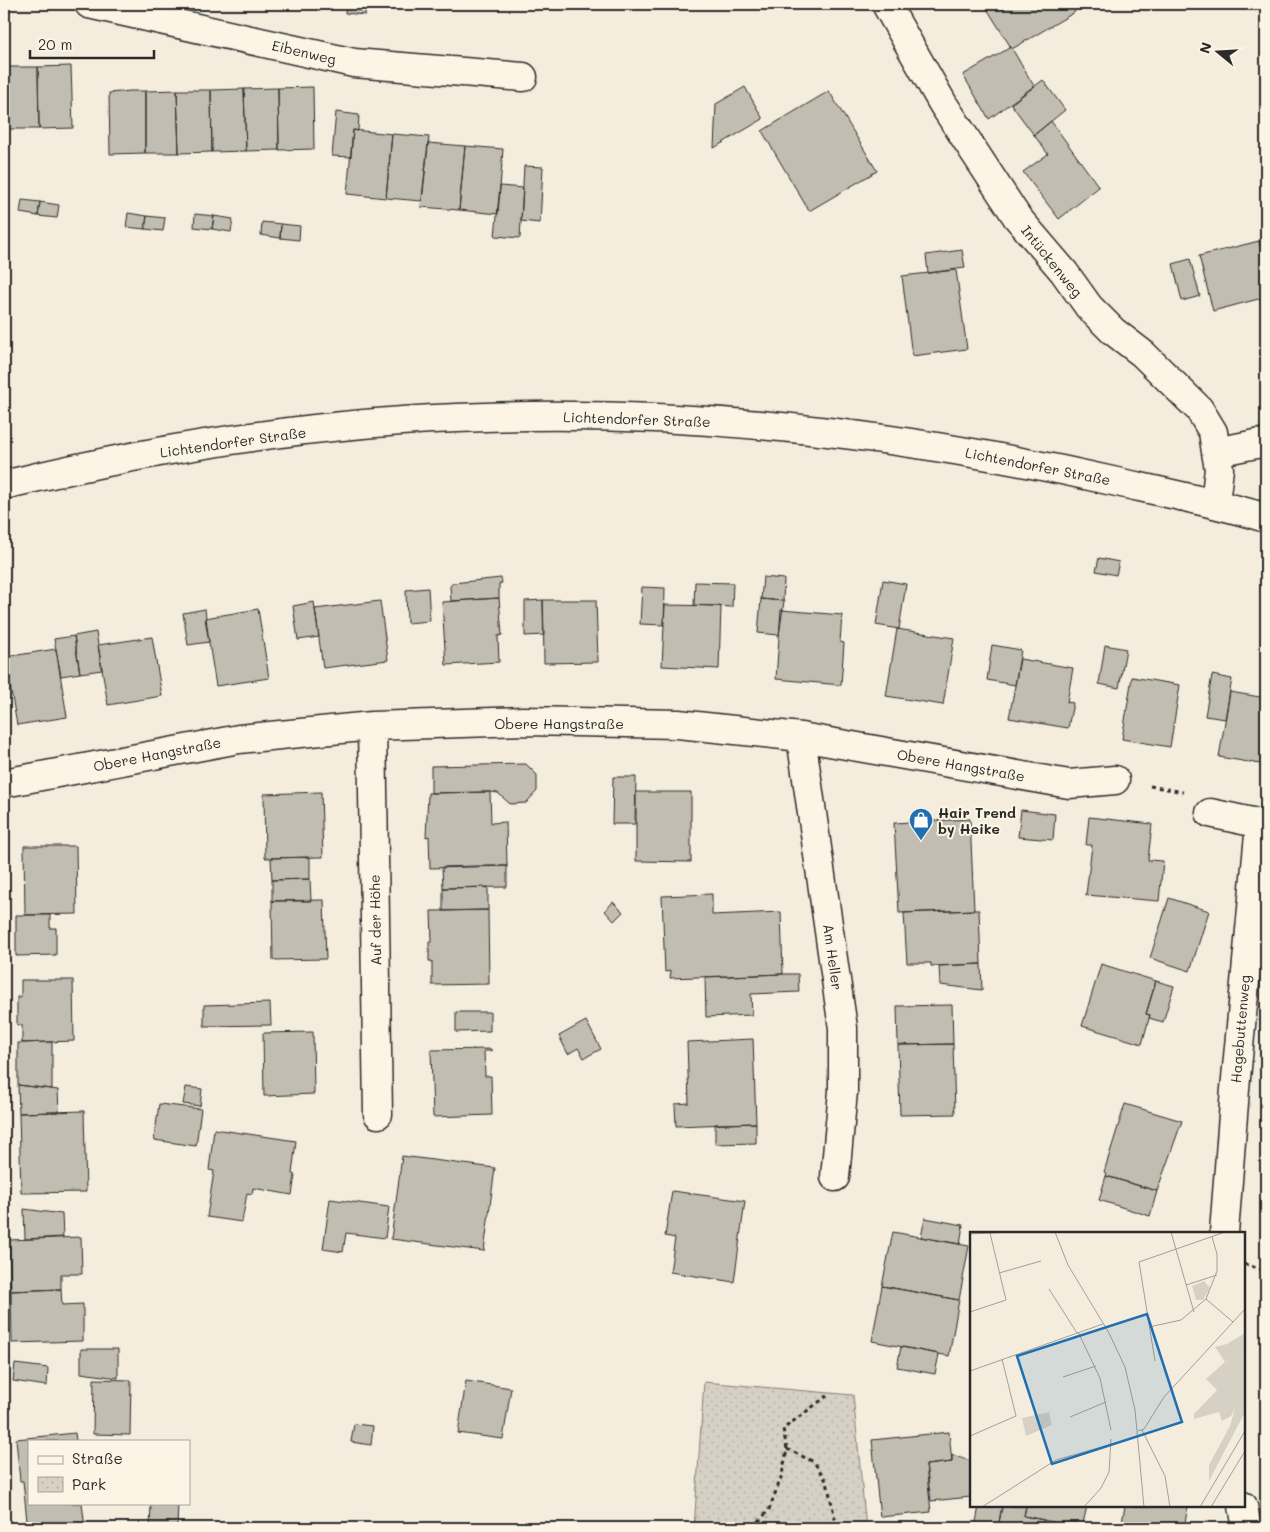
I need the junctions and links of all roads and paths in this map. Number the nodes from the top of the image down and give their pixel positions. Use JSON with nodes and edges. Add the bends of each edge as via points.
{"nodes":[{"id":1,"x":89,"y":4,"type":"edge"},
{"id":2,"x":886,"y":4,"type":"edge"},
{"id":3,"x":142,"y":9,"type":"edge"},
{"id":4,"x":523,"y":77,"type":"dead end"},
{"id":5,"x":1266,"y":442,"type":"edge"},
{"id":6,"x":1216,"y":452,"type":"junction"},
{"id":7,"x":4,"y":485,"type":"edge"},
{"id":8,"x":1215,"y":503,"type":"junction"},
{"id":9,"x":1266,"y":518,"type":"edge"},
{"id":10,"x":372,"y":726,"type":"junction"},
{"id":11,"x":801,"y":737,"type":"junction"},
{"id":12,"x":1115,"y":780,"type":"dead end"},
{"id":13,"x":4,"y":783,"type":"edge"},
{"id":14,"x":1145,"y":785,"type":"dead end"},
{"id":15,"x":1191,"y":793,"type":"dead end"},
{"id":16,"x":1210,"y":813,"type":"dead end"},
{"id":17,"x":1263,"y":825,"type":"edge"},
{"id":18,"x":378,"y":1114,"type":"dead end"},
{"id":19,"x":835,"y":1178,"type":"dead end"},
{"id":20,"x":1224,"y":1232,"type":"edge"},
{"id":21,"x":1245,"y":1264,"type":"edge"},
{"id":22,"x":1266,"y":1271,"type":"edge"},
{"id":23,"x":826,"y":1396,"type":"dead end"},
{"id":24,"x":787,"y":1449,"type":"junction"},
{"id":25,"x":1243,"y":1507,"type":"edge"},
{"id":26,"x":753,"y":1528,"type":"edge"},
{"id":27,"x":837,"y":1528,"type":"edge"},
{"id":28,"x":1247,"y":1528,"type":"edge"}],
"edges":[{"from":1,"to":3,"type":"street","name":"Eibenweg"},
{"from":2,"to":6,"type":"street","name":"Intückenweg","via":[[943,104],[1017,217],[1089,307],[1143,354],[1198,409],[1213,432]]},
{"from":3,"to":4,"type":"street","name":"Eibenweg","via":[[354,63]]},
{"from":5,"to":6,"type":"street"},
{"from":6,"to":8,"type":"street","name":"Intückenweg","via":[[1219,469]]},
{"from":7,"to":8,"type":"street","name":"Lichtendorfer Straße","via":[[69,469],[279,434],[381,423],[486,417],[615,417],[732,423],[904,442],[1070,471]]},
{"from":8,"to":9,"type":"street","name":"Lichtendorfer Straße"},
{"from":10,"to":11,"type":"street","name":"Obere Hangstraße","via":[[524,721],[678,724]]},
{"from":10,"to":13,"type":"street","name":"Obere Hangstraße","via":[[239,739]]},
{"from":10,"to":18,"type":"street","name":"Auf der Höhe"},
{"from":11,"to":12,"type":"street","name":"Obere Hangstraße","via":[[1069,784]]},
{"from":11,"to":19,"type":"street","name":"Am Heller","via":[[843,1028],[843,1091]]},
{"from":14,"to":15,"type":"path"},
{"from":16,"to":17,"type":"street"},
{"from":17,"to":20,"type":"street","name":"Hagebuttenweg","via":[[1235,1089]]},
{"from":21,"to":22,"type":"path"},
{"from":23,"to":24,"type":"path","via":[[782,1429]]},
{"from":24,"to":26,"type":"path","via":[[782,1475],[769,1510]]},
{"from":24,"to":27,"type":"path","via":[[814,1462],[827,1482]]},
{"from":25,"to":28,"type":"street"}]}
